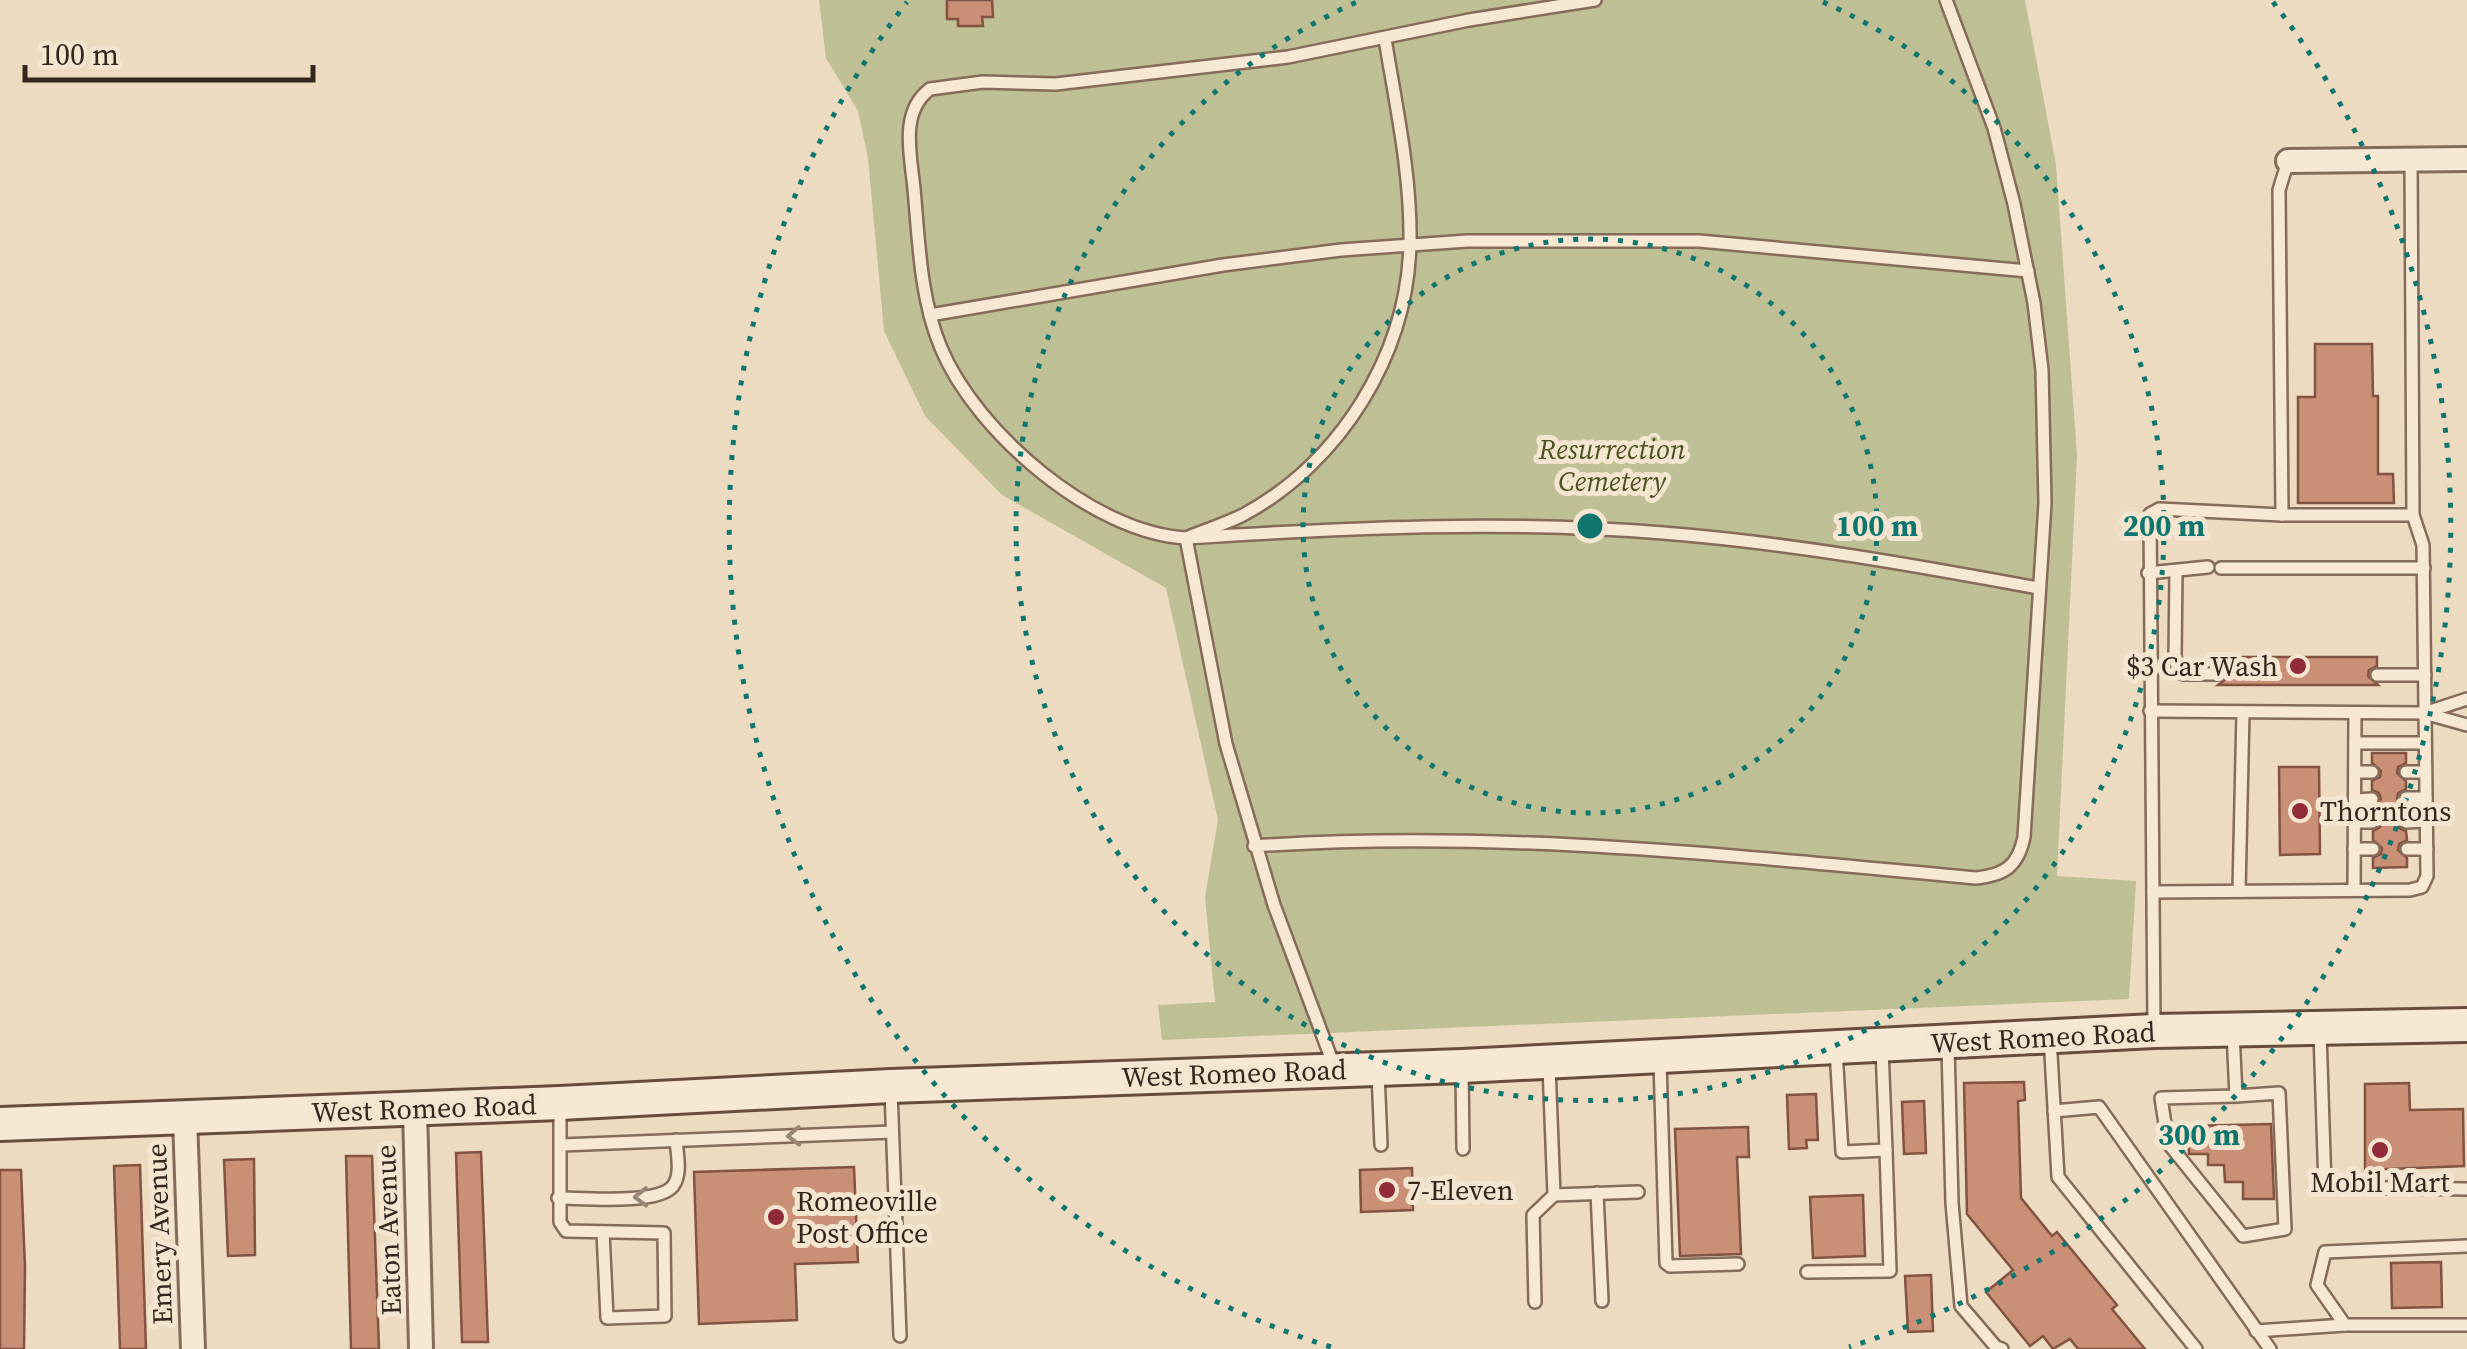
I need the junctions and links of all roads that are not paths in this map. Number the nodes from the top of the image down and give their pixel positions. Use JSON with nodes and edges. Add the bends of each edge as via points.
{"nodes":[{"id":1,"x":1595,"y":0,"type":"edge"},
{"id":2,"x":1946,"y":0,"type":"edge"},
{"id":3,"x":1385,"y":39,"type":"junction"},
{"id":4,"x":2467,"y":158,"type":"edge"},
{"id":5,"x":2411,"y":160,"type":"junction"},
{"id":6,"x":2288,"y":161,"type":"joint"},
{"id":7,"x":1410,"y":245,"type":"junction"},
{"id":8,"x":2028,"y":271,"type":"junction"},
{"id":9,"x":930,"y":315,"type":"junction"},
{"id":10,"x":2282,"y":515,"type":"junction"},
{"id":11,"x":2413,"y":515,"type":"junction"},
{"id":12,"x":1186,"y":538,"type":"junction"},
{"id":13,"x":2424,"y":568,"type":"junction"},
{"id":14,"x":2176,"y":572,"type":"junction"},
{"id":15,"x":2148,"y":573,"type":"junction"},
{"id":16,"x":2038,"y":588,"type":"junction"},
{"id":17,"x":2218,"y":674,"type":"dead end"},
{"id":18,"x":2378,"y":675,"type":"dead end"},
{"id":19,"x":2424,"y":675,"type":"junction"},
{"id":20,"x":2467,"y":699,"type":"edge"},
{"id":21,"x":2150,"y":711,"type":"junction"},
{"id":22,"x":2243,"y":712,"type":"junction"},
{"id":23,"x":2355,"y":712,"type":"junction"},
{"id":24,"x":2424,"y":713,"type":"junction"},
{"id":25,"x":2467,"y":725,"type":"edge"},
{"id":26,"x":2425,"y":743,"type":"junction"},
{"id":27,"x":2354,"y":744,"type":"junction"},
{"id":28,"x":2354,"y":772,"type":"junction"},
{"id":29,"x":2372,"y":772,"type":"dead end"},
{"id":30,"x":2406,"y":772,"type":"dead end"},
{"id":31,"x":2425,"y":772,"type":"junction"},
{"id":32,"x":2406,"y":798,"type":"dead end"},
{"id":33,"x":2426,"y":798,"type":"junction"},
{"id":34,"x":2372,"y":799,"type":"dead end"},
{"id":35,"x":2355,"y":800,"type":"junction"},
{"id":36,"x":2426,"y":821,"type":"junction"},
{"id":37,"x":2354,"y":822,"type":"junction"},
{"id":38,"x":2372,"y":822,"type":"dead end"},
{"id":39,"x":2406,"y":822,"type":"dead end"},
{"id":40,"x":1254,"y":846,"type":"junction"},
{"id":41,"x":2354,"y":849,"type":"junction"},
{"id":42,"x":2373,"y":849,"type":"dead end"},
{"id":43,"x":2407,"y":849,"type":"dead end"},
{"id":44,"x":2427,"y":849,"type":"junction"},
{"id":45,"x":2354,"y":889,"type":"junction"},
{"id":46,"x":2239,"y":891,"type":"junction"},
{"id":47,"x":2153,"y":892,"type":"junction"},
{"id":48,"x":2467,"y":1024,"type":"edge"},
{"id":49,"x":2320,"y":1028,"type":"junction"},
{"id":50,"x":2233,"y":1029,"type":"junction"},
{"id":51,"x":2154,"y":1031,"type":"junction"},
{"id":52,"x":2050,"y":1037,"type":"junction"},
{"id":53,"x":1948,"y":1042,"type":"junction"},
{"id":54,"x":1882,"y":1045,"type":"junction"},
{"id":55,"x":1836,"y":1046,"type":"junction"},
{"id":56,"x":1660,"y":1057,"type":"junction"},
{"id":57,"x":1548,"y":1062,"type":"junction"},
{"id":58,"x":1462,"y":1066,"type":"junction"},
{"id":59,"x":1378,"y":1068,"type":"junction"},
{"id":60,"x":1336,"y":1070,"type":"junction"},
{"id":61,"x":891,"y":1086,"type":"junction"},
{"id":62,"x":2236,"y":1096,"type":"junction"},
{"id":63,"x":560,"y":1103,"type":"junction"},
{"id":64,"x":415,"y":1109,"type":"junction"},
{"id":65,"x":2054,"y":1111,"type":"junction"},
{"id":66,"x":185,"y":1117,"type":"junction"},
{"id":67,"x":0,"y":1124,"type":"edge"},
{"id":68,"x":892,"y":1132,"type":"junction"},
{"id":69,"x":676,"y":1140,"type":"junction"},
{"id":70,"x":560,"y":1145,"type":"junction"},
{"id":71,"x":1381,"y":1145,"type":"dead end"},
{"id":72,"x":1463,"y":1148,"type":"dead end"},
{"id":73,"x":1886,"y":1150,"type":"junction"},
{"id":74,"x":2467,"y":1189,"type":"edge"},
{"id":75,"x":1638,"y":1192,"type":"dead end"},
{"id":76,"x":1596,"y":1194,"type":"junction"},
{"id":77,"x":1554,"y":1195,"type":"junction"},
{"id":78,"x":558,"y":1198,"type":"junction"},
{"id":79,"x":603,"y":1232,"type":"junction"},
{"id":80,"x":2467,"y":1246,"type":"edge"},
{"id":81,"x":1738,"y":1264,"type":"dead end"},
{"id":82,"x":1808,"y":1272,"type":"dead end"},
{"id":83,"x":1602,"y":1300,"type":"dead end"},
{"id":84,"x":1535,"y":1302,"type":"dead end"},
{"id":85,"x":2345,"y":1325,"type":"junction"},
{"id":86,"x":2467,"y":1325,"type":"edge"},
{"id":87,"x":2256,"y":1332,"type":"junction"},
{"id":88,"x":900,"y":1336,"type":"dead end"},
{"id":89,"x":193,"y":1349,"type":"edge"},
{"id":90,"x":421,"y":1349,"type":"edge"},
{"id":91,"x":2002,"y":1349,"type":"edge"},
{"id":92,"x":2196,"y":1349,"type":"edge"},
{"id":93,"x":2270,"y":1349,"type":"edge"}],
"edges":[{"from":1,"to":3,"type":"lane"},
{"from":2,"to":8,"type":"lane","via":[[1994,128]]},
{"from":3,"to":7,"type":"lane"},
{"from":3,"to":9,"type":"lane","via":[[1056,84],[930,89],[916,104],[909,131]]},
{"from":4,"to":5,"type":"street"},
{"from":5,"to":6,"type":"street"},
{"from":5,"to":11,"type":"lane"},
{"from":6,"to":10,"type":"lane","via":[[2279,190]]},
{"from":7,"to":8,"type":"lane","via":[[1699,241]]},
{"from":7,"to":9,"type":"lane","via":[[1223,265]]},
{"from":7,"to":12,"type":"lane","via":[[1387,350],[1352,420],[1278,491]]},
{"from":8,"to":16,"type":"lane","via":[[2043,386]]},
{"from":9,"to":12,"type":"lane","via":[[969,399],[1036,467],[1099,510],[1158,536]]},
{"from":10,"to":11,"type":"lane"},
{"from":10,"to":15,"type":"lane","via":[[2159,509],[2147,526]]},
{"from":11,"to":13,"type":"lane"},
{"from":12,"to":16,"type":"lane","via":[[1406,526],[1660,532],[1818,548]]},
{"from":12,"to":40,"type":"lane","via":[[1226,744]]},
{"from":13,"to":14,"type":"lane"},
{"from":13,"to":19,"type":"lane"},
{"from":14,"to":15,"type":"lane"},
{"from":14,"to":17,"type":"lane","via":[[2178,671]]},
{"from":15,"to":21,"type":"lane"},
{"from":16,"to":40,"type":"lane","via":[[2024,837],[2005,872],[1976,878],[1525,842]]},
{"from":18,"to":19,"type":"lane"},
{"from":19,"to":24,"type":"lane"},
{"from":20,"to":24,"type":"lane"},
{"from":21,"to":22,"type":"lane"},
{"from":21,"to":47,"type":"lane"},
{"from":22,"to":23,"type":"lane"},
{"from":22,"to":46,"type":"lane"},
{"from":23,"to":24,"type":"lane"},
{"from":23,"to":27,"type":"lane"},
{"from":24,"to":25,"type":"lane"},
{"from":24,"to":26,"type":"lane"},
{"from":26,"to":27,"type":"lane"},
{"from":26,"to":31,"type":"lane"},
{"from":27,"to":28,"type":"lane"},
{"from":28,"to":29,"type":"lane"},
{"from":28,"to":35,"type":"lane"},
{"from":30,"to":31,"type":"lane"},
{"from":31,"to":33,"type":"lane"},
{"from":32,"to":33,"type":"lane"},
{"from":33,"to":36,"type":"lane"},
{"from":34,"to":35,"type":"lane"},
{"from":35,"to":37,"type":"lane"},
{"from":36,"to":39,"type":"lane"},
{"from":36,"to":44,"type":"lane"},
{"from":37,"to":38,"type":"lane"},
{"from":37,"to":41,"type":"lane"},
{"from":40,"to":60,"type":"lane"},
{"from":41,"to":42,"type":"lane"},
{"from":41,"to":45,"type":"lane"},
{"from":43,"to":44,"type":"lane"},
{"from":44,"to":45,"type":"lane","via":[[2422,886]]},
{"from":45,"to":46,"type":"lane"},
{"from":46,"to":47,"type":"lane"},
{"from":47,"to":51,"type":"lane"},
{"from":48,"to":49,"type":"main road","name":"West Romeo Road"},
{"from":49,"to":50,"type":"main road","name":"West Romeo Road"},
{"from":49,"to":74,"type":"lane","via":[[2325,1187]]},
{"from":50,"to":51,"type":"main road","name":"West Romeo Road"},
{"from":50,"to":62,"type":"lane"},
{"from":51,"to":52,"type":"main road","name":"West Romeo Road"},
{"from":52,"to":53,"type":"main road","name":"West Romeo Road"},
{"from":52,"to":65,"type":"lane"},
{"from":53,"to":54,"type":"main road","name":"West Romeo Road"},
{"from":53,"to":91,"type":"lane","via":[[1961,1306]]},
{"from":54,"to":55,"type":"main road","name":"West Romeo Road"},
{"from":54,"to":73,"type":"lane"},
{"from":55,"to":56,"type":"main road","name":"West Romeo Road"},
{"from":55,"to":73,"type":"lane","via":[[1842,1152]]},
{"from":56,"to":57,"type":"main road","name":"West Romeo Road"},
{"from":56,"to":81,"type":"lane","via":[[1666,1263]]},
{"from":57,"to":58,"type":"main road","name":"West Romeo Road"},
{"from":57,"to":77,"type":"lane"},
{"from":58,"to":59,"type":"main road","name":"West Romeo Road"},
{"from":58,"to":72,"type":"lane"},
{"from":59,"to":60,"type":"main road","name":"West Romeo Road"},
{"from":59,"to":71,"type":"lane"},
{"from":60,"to":61,"type":"main road","name":"West Romeo Road"},
{"from":61,"to":63,"type":"main road","name":"West Romeo Road"},
{"from":61,"to":68,"type":"lane"},
{"from":62,"to":62,"type":"lane","via":[[2161,1098],[2168,1143],[2244,1236],[2285,1229],[2279,1094]]},
{"from":63,"to":64,"type":"main road","name":"West Romeo Road"},
{"from":63,"to":70,"type":"lane"},
{"from":64,"to":66,"type":"main road","name":"West Romeo Road"},
{"from":64,"to":90,"type":"street","name":"Eaton Avenue"},
{"from":65,"to":87,"type":"lane","via":[[2099,1107]]},
{"from":65,"to":92,"type":"lane","via":[[2058,1177]]},
{"from":66,"to":67,"type":"main road","name":"West Romeo Road"},
{"from":66,"to":89,"type":"street","name":"Emery Avenue"},
{"from":68,"to":69,"type":"lane","one_way":true},
{"from":68,"to":88,"type":"lane"},
{"from":69,"to":70,"type":"lane"},
{"from":69,"to":78,"type":"lane","one_way":true,"via":[[678,1175],[658,1197]]},
{"from":70,"to":78,"type":"lane"},
{"from":73,"to":82,"type":"lane","via":[[1890,1270]]},
{"from":75,"to":76,"type":"lane"},
{"from":76,"to":77,"type":"lane"},
{"from":76,"to":83,"type":"lane"},
{"from":77,"to":84,"type":"lane","via":[[1533,1216]]},
{"from":78,"to":79,"type":"lane","via":[[566,1231]]},
{"from":79,"to":79,"type":"lane","via":[[664,1233],[664,1316],[607,1318]]},
{"from":80,"to":85,"type":"lane","via":[[2325,1252],[2317,1285]]},
{"from":85,"to":86,"type":"lane"},
{"from":85,"to":87,"type":"lane"},
{"from":87,"to":93,"type":"lane"}]}
